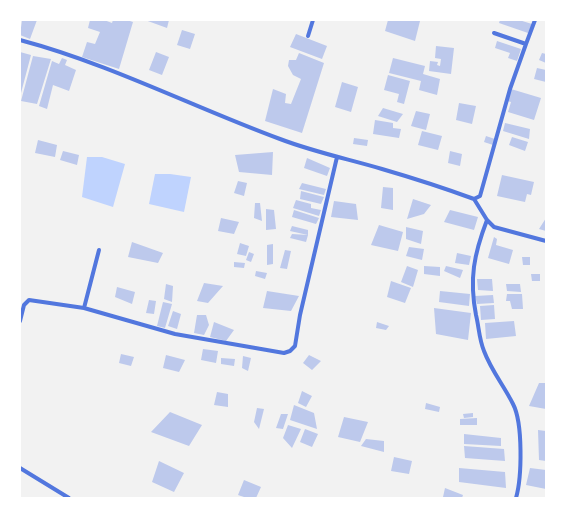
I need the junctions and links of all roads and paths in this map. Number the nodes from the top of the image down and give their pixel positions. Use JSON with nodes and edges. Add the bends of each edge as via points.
{"nodes":[{"id":1,"x":313,"y":20,"type":"edge"},
{"id":2,"x":535,"y":20,"type":"edge"},
{"id":3,"x":494,"y":33,"type":"dead end"},
{"id":4,"x":308,"y":36,"type":"dead end"},
{"id":5,"x":20,"y":40,"type":"edge"},
{"id":6,"x":526,"y":44,"type":"junction"},
{"id":7,"x":337,"y":157,"type":"junction"},
{"id":8,"x":474,"y":199,"type":"junction"},
{"id":9,"x":487,"y":220,"type":"junction"},
{"id":10,"x":546,"y":241,"type":"edge"},
{"id":11,"x":99,"y":250,"type":"dead end"},
{"id":12,"x":84,"y":308,"type":"junction"},
{"id":13,"x":20,"y":321,"type":"edge"},
{"id":14,"x":20,"y":468,"type":"edge"},
{"id":15,"x":69,"y":498,"type":"edge"},
{"id":16,"x":516,"y":498,"type":"edge"}],
"edges":[{"from":1,"to":4,"type":"street"},
{"from":2,"to":6,"type":"street"},
{"from":3,"to":6,"type":"street"},
{"from":5,"to":7,"type":"street","via":[[72,55],[281,139]]},
{"from":6,"to":8,"type":"street","via":[[510,89],[480,196]]},
{"from":7,"to":8,"type":"street"},
{"from":7,"to":12,"type":"street","via":[[295,346],[290,351],[284,353],[175,334]]},
{"from":8,"to":9,"type":"street"},
{"from":9,"to":10,"type":"street","via":[[494,227]]},
{"from":9,"to":16,"type":"street","via":[[477,247],[472,275],[474,307],[484,351],[517,413],[521,470]]},
{"from":11,"to":12,"type":"street"},
{"from":12,"to":13,"type":"street","via":[[29,300],[25,301]]},
{"from":14,"to":15,"type":"street"}]}
